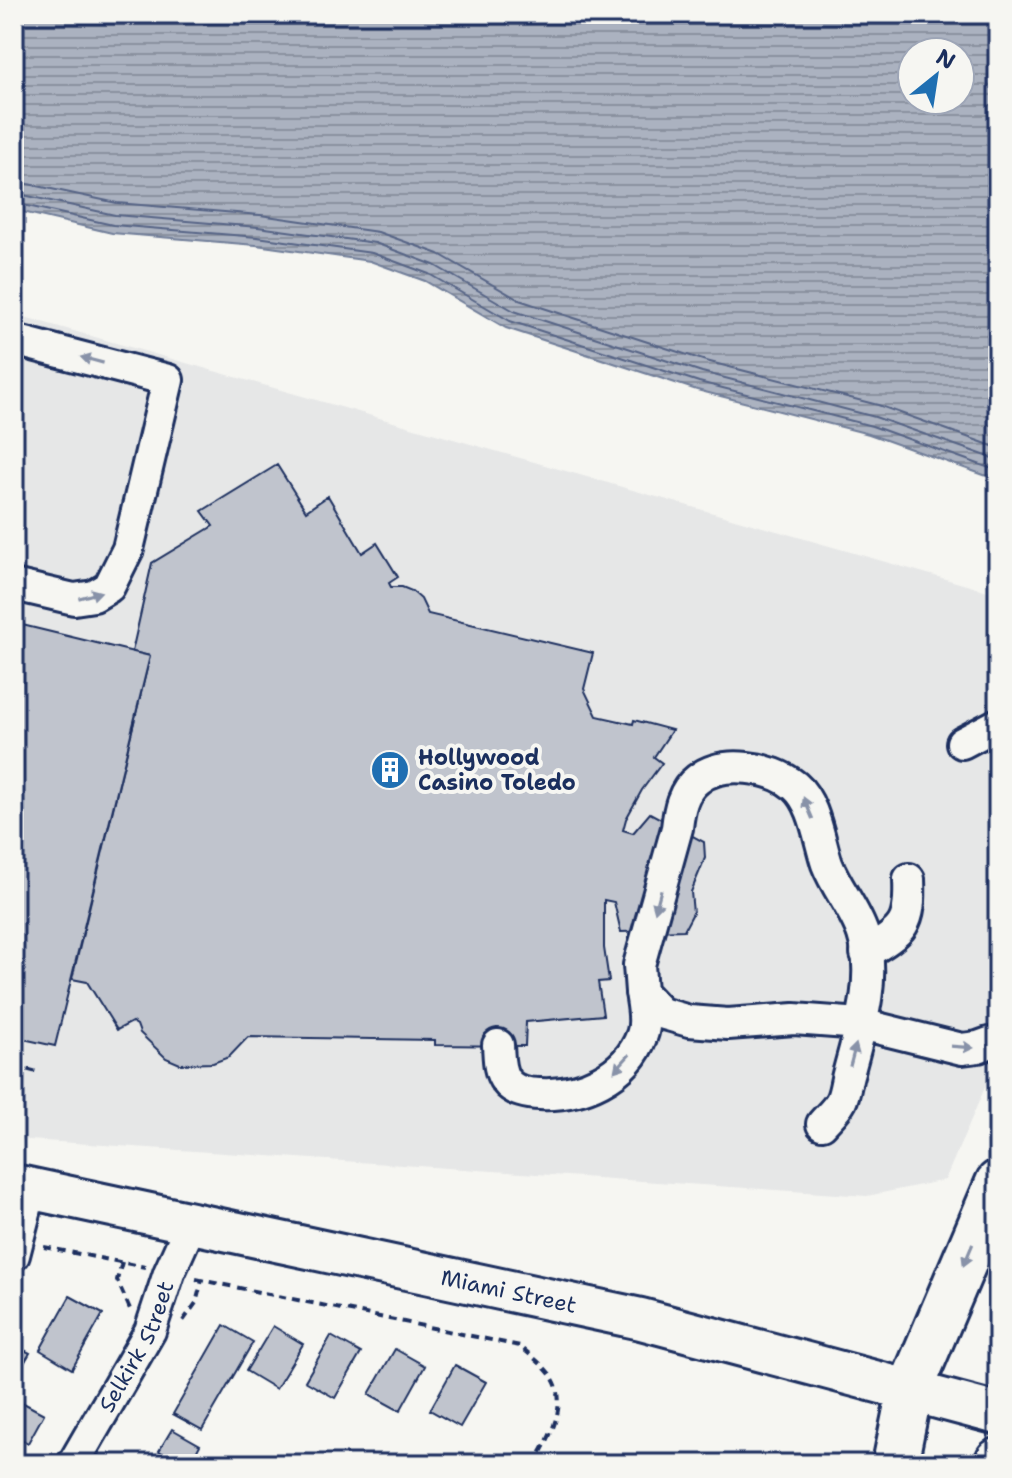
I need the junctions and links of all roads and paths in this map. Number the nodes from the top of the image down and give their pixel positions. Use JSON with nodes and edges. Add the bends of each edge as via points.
{"nodes":[{"id":1,"x":14,"y":340,"type":"edge"},
{"id":2,"x":14,"y":585,"type":"edge"},
{"id":3,"x":998,"y":724,"type":"edge"},
{"id":4,"x":962,"y":743,"type":"dead end"},
{"id":5,"x":909,"y":879,"type":"dead end"},
{"id":6,"x":866,"y":953,"type":"junction"},
{"id":7,"x":641,"y":992,"type":"junction"},
{"id":8,"x":861,"y":1024,"type":"junction"},
{"id":9,"x":989,"y":1043,"type":"dead end"},
{"id":10,"x":498,"y":1045,"type":"dead end"},
{"id":11,"x":14,"y":1066,"type":"edge"},
{"id":12,"x":37,"y":1072,"type":"dead end"},
{"id":13,"x":822,"y":1124,"type":"dead end"},
{"id":14,"x":998,"y":1183,"type":"edge"},
{"id":15,"x":22,"y":1187,"type":"edge"},
{"id":16,"x":191,"y":1224,"type":"junction"},
{"id":17,"x":16,"y":1249,"type":"edge"},
{"id":18,"x":122,"y":1262,"type":"junction"},
{"id":19,"x":169,"y":1273,"type":"junction"},
{"id":20,"x":131,"y":1312,"type":"dead end"},
{"id":21,"x":910,"y":1390,"type":"junction"},
{"id":22,"x":998,"y":1414,"type":"edge"},
{"id":23,"x":73,"y":1464,"type":"edge"},
{"id":24,"x":534,"y":1464,"type":"edge"},
{"id":25,"x":895,"y":1464,"type":"edge"}],
"edges":[{"from":2,"to":1,"type":"street","one_way":true,"via":[[74,599],[109,587],[128,549],[168,380]]},
{"from":3,"to":4,"type":"street"},
{"from":5,"to":6,"type":"street","via":[[910,911],[895,935]]},
{"from":6,"to":7,"type":"street","one_way":true,"via":[[863,934],[829,869],[805,798],[774,774],[728,769],[697,779],[680,807],[639,965]]},
{"from":6,"to":8,"type":"street"},
{"from":7,"to":8,"type":"street","via":[[661,1013],[689,1021]]},
{"from":7,"to":10,"type":"street","one_way":true,"via":[[642,1035],[624,1063],[585,1089],[560,1095],[525,1093],[507,1083]]},
{"from":8,"to":9,"type":"street","one_way":true,"via":[[962,1049]]},
{"from":13,"to":8,"type":"street","one_way":true,"via":[[841,1101]]},
{"from":11,"to":12,"type":"path"},
{"from":14,"to":21,"type":"highway","one_way":true},
{"from":15,"to":16,"type":"main road","name":"Miami Street"},
{"from":15,"to":17,"type":"street"},
{"from":16,"to":19,"type":"street","name":"Selkirk Street"},
{"from":16,"to":21,"type":"main road","name":"Miami Street","via":[[641,1319]]},
{"from":17,"to":18,"type":"path"},
{"from":18,"to":19,"type":"path"},
{"from":18,"to":20,"type":"path","via":[[117,1280]]},
{"from":19,"to":23,"type":"street","name":"Selkirk Street","via":[[150,1331]]},
{"from":19,"to":24,"type":"path","via":[[520,1346],[554,1380],[558,1401],[551,1435]]},
{"from":21,"to":22,"type":"main road","name":"Miami Street"},
{"from":21,"to":25,"type":"highway"}]}
